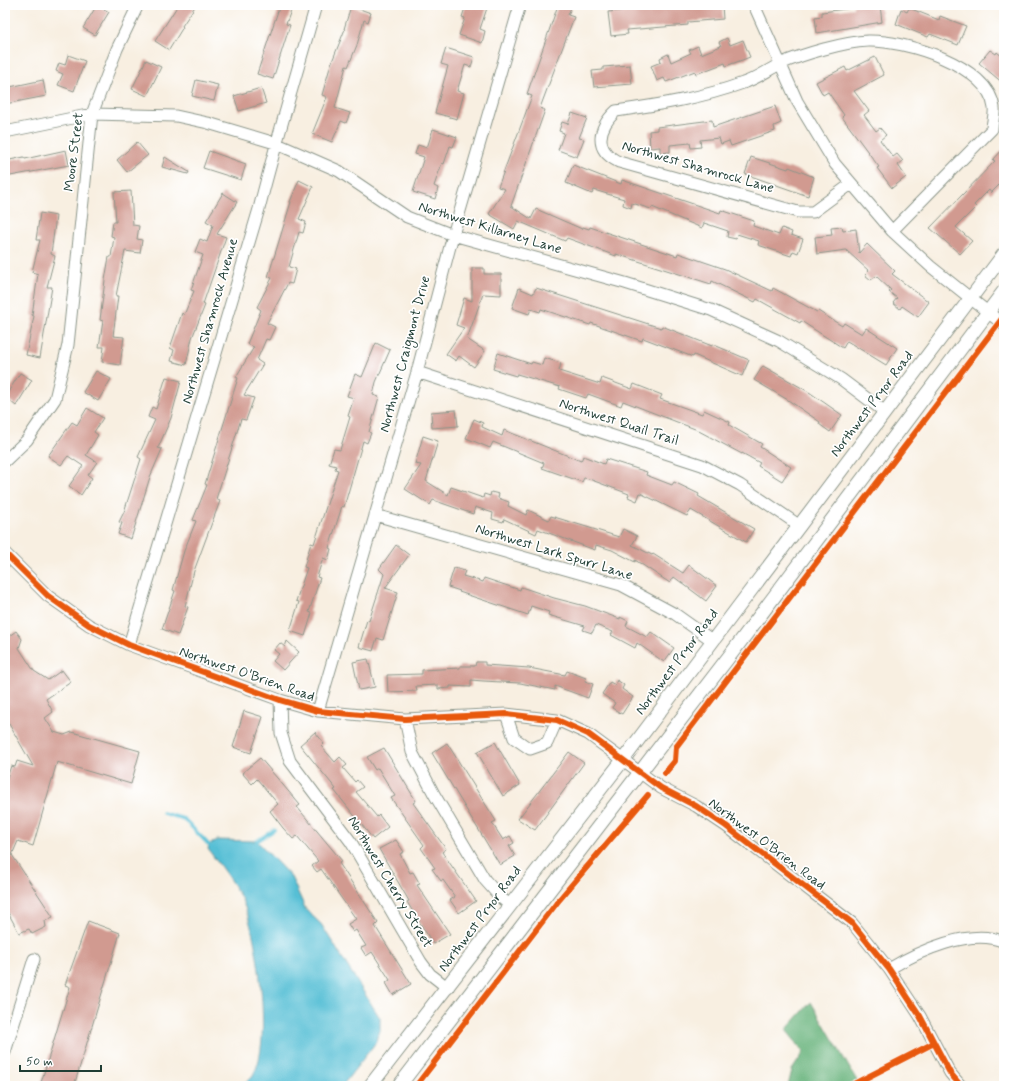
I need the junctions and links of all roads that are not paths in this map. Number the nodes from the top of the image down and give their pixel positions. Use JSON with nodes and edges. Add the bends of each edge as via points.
{"nodes":[{"id":1,"x":138,"y":5,"type":"edge"},
{"id":2,"x":316,"y":5,"type":"edge"},
{"id":3,"x":520,"y":5,"type":"edge"},
{"id":4,"x":754,"y":5,"type":"edge"},
{"id":5,"x":781,"y":64,"type":"junction"},
{"id":6,"x":92,"y":114,"type":"junction"},
{"id":7,"x":5,"y":132,"type":"edge"},
{"id":8,"x":275,"y":143,"type":"junction"},
{"id":9,"x":851,"y":184,"type":"junction"},
{"id":10,"x":892,"y":231,"type":"junction"},
{"id":11,"x":453,"y":235,"type":"junction"},
{"id":12,"x":1004,"y":254,"type":"edge"},
{"id":13,"x":1004,"y":290,"type":"edge"},
{"id":14,"x":971,"y":298,"type":"junction"},
{"id":15,"x":988,"y":312,"type":"junction"},
{"id":16,"x":1004,"y":325,"type":"edge"},
{"id":17,"x":417,"y":372,"type":"junction"},
{"id":18,"x":885,"y":412,"type":"junction"},
{"id":19,"x":5,"y":461,"type":"edge"},
{"id":20,"x":375,"y":515,"type":"junction"},
{"id":21,"x":800,"y":526,"type":"junction"},
{"id":22,"x":5,"y":553,"type":"edge"},
{"id":23,"x":713,"y":641,"type":"junction"},
{"id":24,"x":129,"y":645,"type":"junction"},
{"id":25,"x":280,"y":700,"type":"junction"},
{"id":26,"x":318,"y":711,"type":"junction"},
{"id":27,"x":506,"y":714,"type":"junction"},
{"id":28,"x":405,"y":719,"type":"junction"},
{"id":29,"x":557,"y":720,"type":"junction"},
{"id":30,"x":623,"y":760,"type":"junction"},
{"id":31,"x":639,"y":773,"type":"junction"},
{"id":32,"x":510,"y":905,"type":"junction"},
{"id":33,"x":1004,"y":942,"type":"edge"},
{"id":34,"x":34,"y":958,"type":"dead end"},
{"id":35,"x":889,"y":969,"type":"junction"},
{"id":36,"x":448,"y":988,"type":"junction"},
{"id":37,"x":5,"y":1052,"type":"edge"},
{"id":38,"x":370,"y":1086,"type":"edge"},
{"id":39,"x":399,"y":1086,"type":"edge"},
{"id":40,"x":961,"y":1086,"type":"edge"}],
"edges":[{"from":1,"to":6,"type":"street","name":"Moore Street","via":[[117,49]]},
{"from":2,"to":8,"type":"street","name":"Northwest Shamrock Avenue"},
{"from":3,"to":11,"type":"street","name":"Northwest Craigmont Drive"},
{"from":4,"to":5,"type":"street"},
{"from":5,"to":9,"type":"street","via":[[797,101],[835,164]]},
{"from":5,"to":9,"type":"street","name":"Northwest Shamrock Lane","via":[[736,85],[674,102],[616,111],[602,128],[600,140],[603,148],[610,158],[619,162],[798,212],[813,212]]},
{"from":5,"to":10,"type":"street","name":"Northwest Shamrock Lane","via":[[834,47],[868,41],[907,46],[955,62],[987,91],[994,108],[992,129]]},
{"from":6,"to":7,"type":"street","name":"Northwest Killarney Lane"},
{"from":6,"to":8,"type":"street","name":"Northwest Killarney Lane","via":[[176,116]]},
{"from":6,"to":19,"type":"street","name":"Moore Street","via":[[68,345],[54,398],[27,440]]},
{"from":8,"to":11,"type":"street","name":"Northwest Killarney Lane","via":[[339,171],[408,218]]},
{"from":8,"to":24,"type":"street","name":"Northwest Shamrock Avenue","via":[[256,217]]},
{"from":9,"to":10,"type":"street"},
{"from":10,"to":14,"type":"street","via":[[930,266]]},
{"from":11,"to":17,"type":"street","name":"Northwest Craigmont Drive"},
{"from":11,"to":18,"type":"street","name":"Northwest Killarney Lane","via":[[711,310],[779,340],[841,379]]},
{"from":12,"to":14,"type":"main road","name":"Northwest Pryor Road"},
{"from":13,"to":15,"type":"main road"},
{"from":14,"to":15,"type":"street"},
{"from":14,"to":18,"type":"main road","name":"Northwest Pryor Road"},
{"from":15,"to":16,"type":"street"},
{"from":15,"to":31,"type":"main road"},
{"from":17,"to":20,"type":"street","name":"Northwest Craigmont Drive"},
{"from":17,"to":21,"type":"street","name":"Northwest Quail Trail","via":[[702,465],[740,485]]},
{"from":18,"to":21,"type":"main road","name":"Northwest Pryor Road"},
{"from":20,"to":23,"type":"street","name":"Northwest Lark Spurr Lane","via":[[621,586],[675,614]]},
{"from":20,"to":26,"type":"street","name":"Northwest Craigmont Drive"},
{"from":21,"to":23,"type":"main road","name":"Northwest Pryor Road"},
{"from":22,"to":24,"type":"street","name":"Northwest O'Brien Road","via":[[48,596],[88,625]]},
{"from":23,"to":30,"type":"main road","name":"Northwest Pryor Road"},
{"from":24,"to":25,"type":"street","name":"Northwest O'Brien Road"},
{"from":25,"to":26,"type":"street","name":"Northwest O'Brien Road"},
{"from":25,"to":36,"type":"street","name":"Northwest Cherry Street","via":[[281,733],[290,761],[351,842],[421,962],[430,974]]},
{"from":26,"to":28,"type":"street","name":"Northwest O'Brien Road"},
{"from":27,"to":28,"type":"street","name":"Northwest O'Brien Road"},
{"from":27,"to":29,"type":"street","name":"Northwest O'Brien Road"},
{"from":27,"to":29,"type":"street","via":[[514,738],[530,749],[547,743]]},
{"from":28,"to":32,"type":"street","via":[[412,752],[434,794],[485,880]]},
{"from":29,"to":30,"type":"street","name":"Northwest O'Brien Road","via":[[588,734]]},
{"from":30,"to":31,"type":"street","name":"Northwest O'Brien Road"},
{"from":30,"to":32,"type":"main road","name":"Northwest Pryor Road"},
{"from":31,"to":35,"type":"street","name":"Northwest O'Brien Road","via":[[696,806],[774,861],[852,923]]},
{"from":31,"to":39,"type":"main road"},
{"from":32,"to":36,"type":"main road","name":"Northwest Pryor Road"},
{"from":33,"to":35,"type":"street","via":[[985,938],[953,941],[913,954]]},
{"from":34,"to":37,"type":"street"},
{"from":35,"to":40,"type":"street","name":"Northwest O'Brien Road","via":[[920,1016],[950,1073]]},
{"from":36,"to":38,"type":"main road","name":"Northwest Pryor Road"}]}
